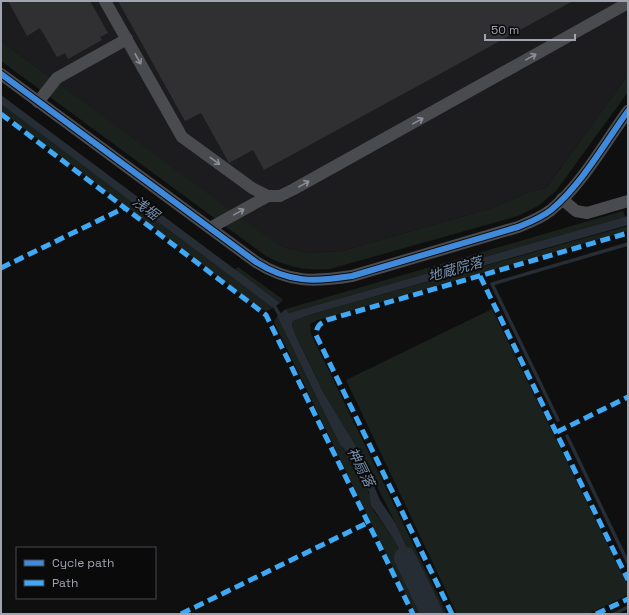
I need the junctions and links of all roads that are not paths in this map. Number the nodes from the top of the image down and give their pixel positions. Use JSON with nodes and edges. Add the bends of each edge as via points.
{"nodes":[{"id":1,"x":106,"y":1,"type":"edge"},
{"id":2,"x":628,"y":3,"type":"edge"},
{"id":3,"x":127,"y":39,"type":"junction"},
{"id":4,"x":1,"y":74,"type":"edge"},
{"id":5,"x":38,"y":102,"type":"junction"},
{"id":6,"x":628,"y":111,"type":"edge"},
{"id":7,"x":268,"y":196,"type":"junction"},
{"id":8,"x":562,"y":199,"type":"junction"},
{"id":9,"x":628,"y":201,"type":"edge"},
{"id":10,"x":210,"y":228,"type":"junction"}],
"edges":[{"from":1,"to":3,"type":"street"},
{"from":7,"to":2,"type":"street","one_way":true,"via":[[280,196],[294,189]]},
{"from":3,"to":5,"type":"street","via":[[57,78]]},
{"from":3,"to":7,"type":"street","one_way":true,"via":[[182,137],[252,188]]},
{"from":4,"to":5,"type":"street"},
{"from":5,"to":10,"type":"street"},
{"from":6,"to":8,"type":"street"},
{"from":10,"to":7,"type":"street","one_way":true},
{"from":8,"to":9,"type":"street","via":[[576,211],[587,213]]},
{"from":8,"to":10,"type":"street","via":[[538,219],[518,227],[352,276],[324,281],[306,281],[265,268]]}]}
